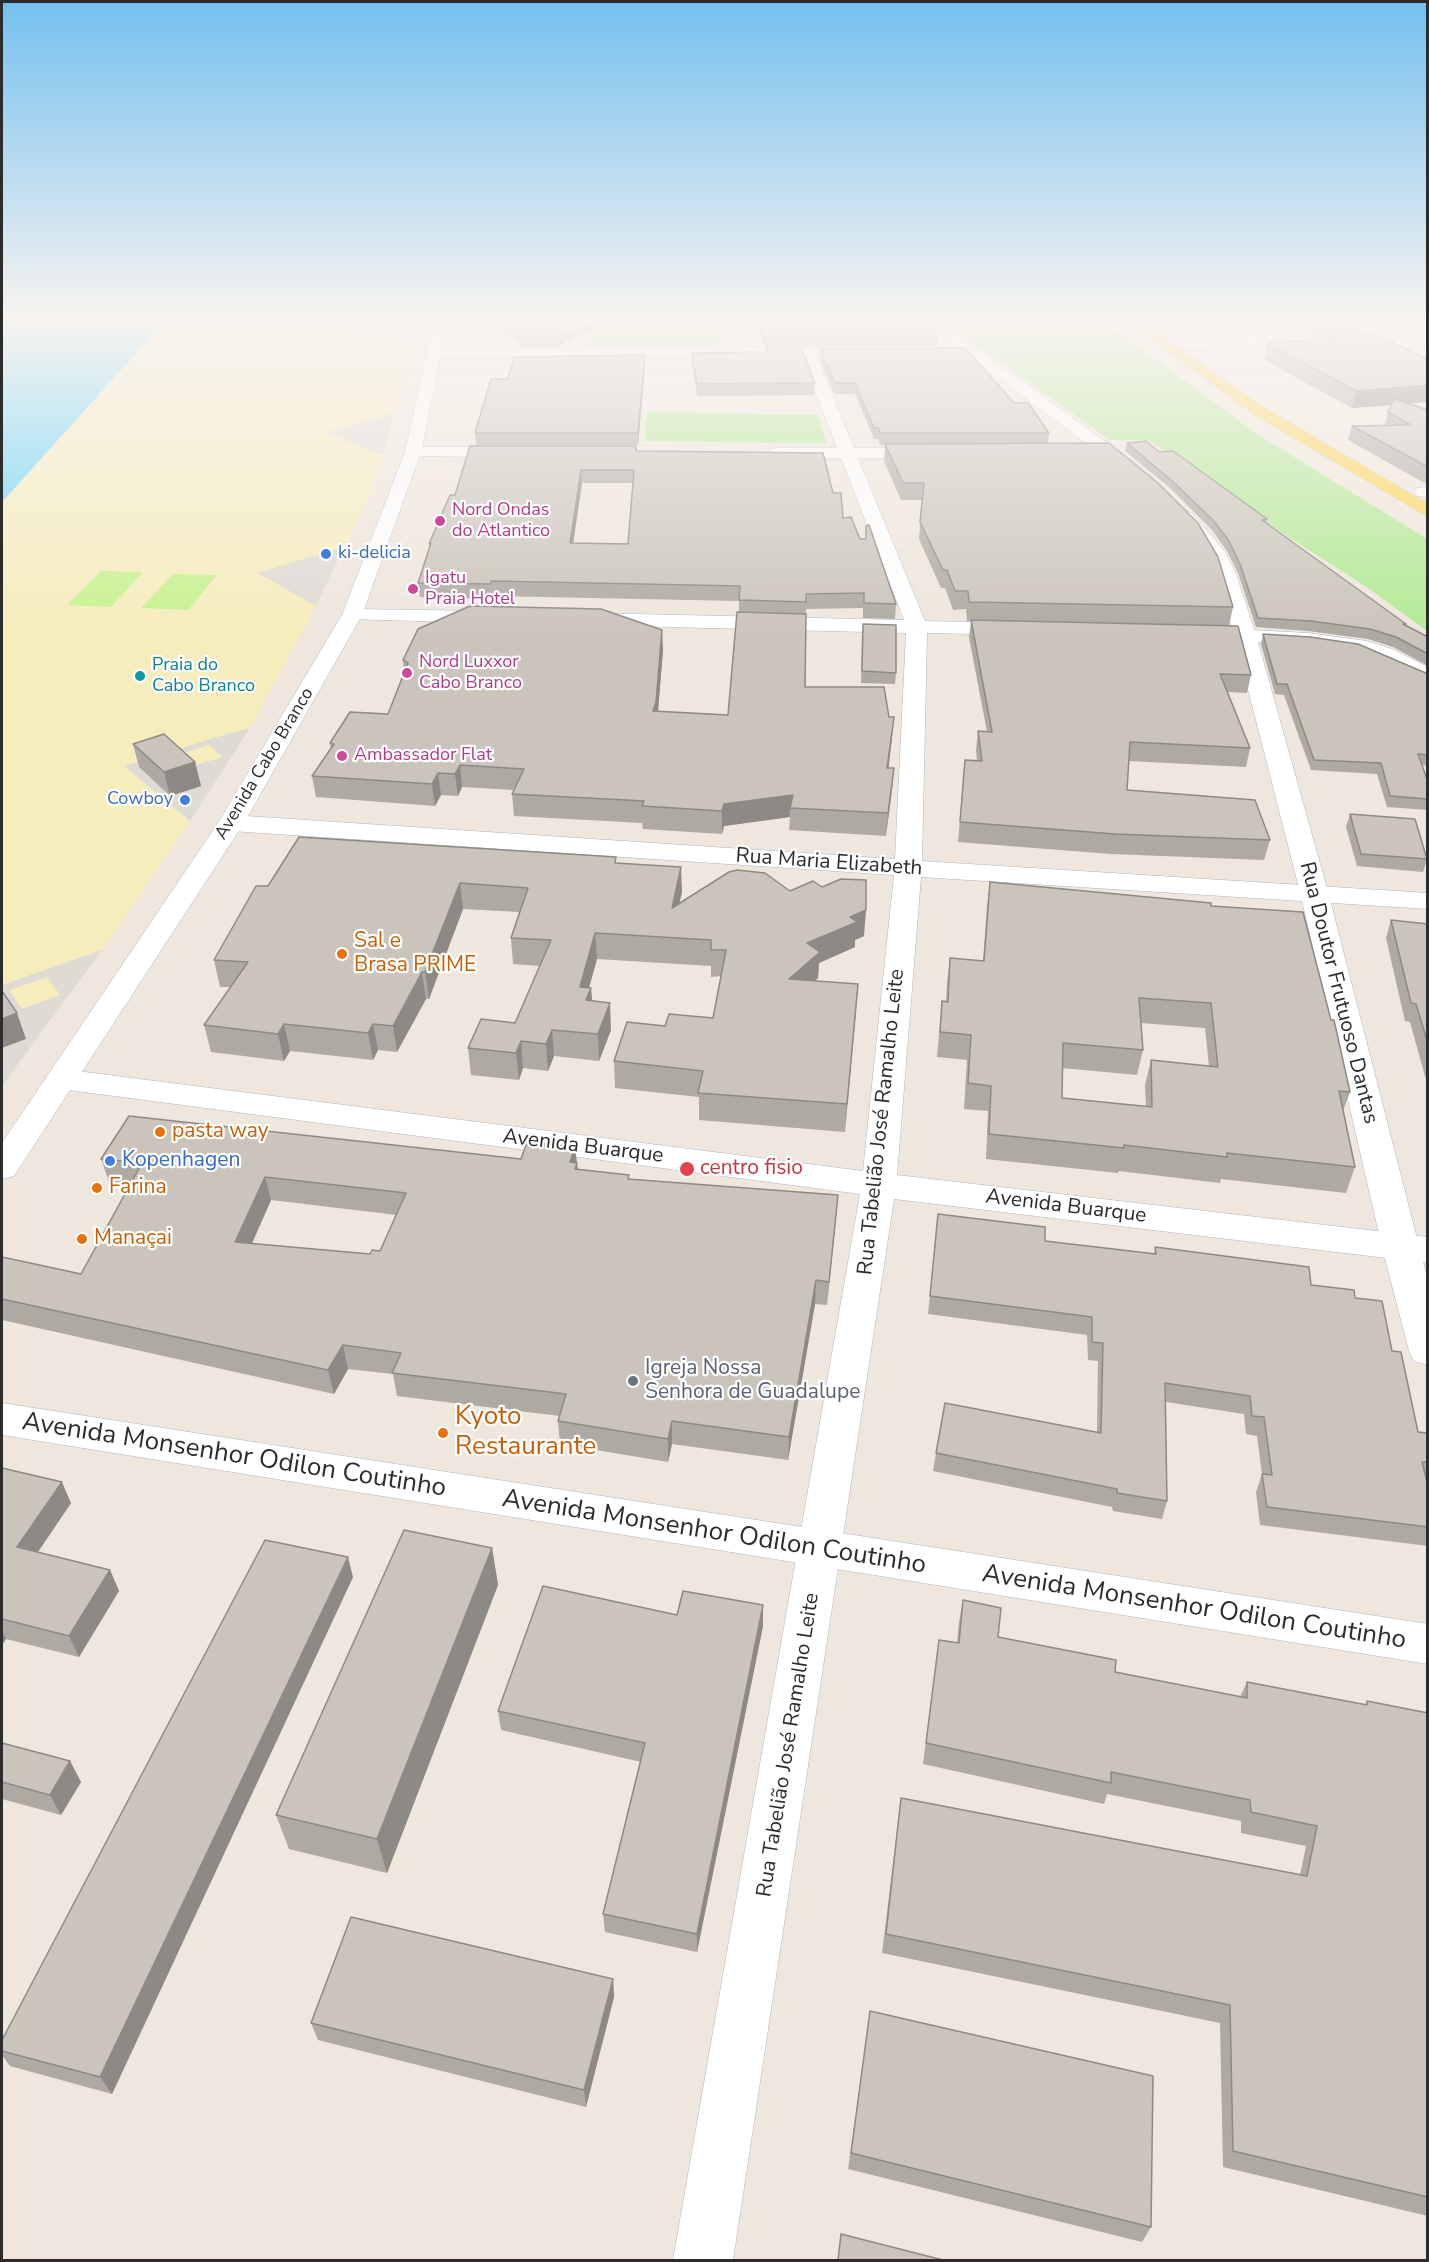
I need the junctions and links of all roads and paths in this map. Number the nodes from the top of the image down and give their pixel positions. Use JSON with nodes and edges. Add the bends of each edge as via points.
{"nodes":[{"id":1,"x":419,"y":425,"type":"edge"},
{"id":2,"x":840,"y":425,"type":"edge"},
{"id":3,"x":1074,"y":425,"type":"edge"},
{"id":4,"x":1282,"y":425,"type":"edge"},
{"id":5,"x":1303,"y":425,"type":"edge"},
{"id":6,"x":413,"y":452,"type":"junction"},
{"id":7,"x":1112,"y":452,"type":"junction"},
{"id":8,"x":531,"y":453,"type":"edge"},
{"id":9,"x":755,"y":453,"type":"edge"},
{"id":10,"x":945,"y":453,"type":"edge"},
{"id":11,"x":1076,"y":453,"type":"edge"},
{"id":12,"x":849,"y":454,"type":"junction"},
{"id":13,"x":1145,"y":480,"type":"edge"},
{"id":14,"x":1426,"y":493,"type":"edge"},
{"id":15,"x":1170,"y":503,"type":"edge"},
{"id":16,"x":1428,"y":512,"type":"edge"},
{"id":17,"x":352,"y":615,"type":"junction"},
{"id":18,"x":512,"y":618,"type":"edge"},
{"id":19,"x":571,"y":619,"type":"edge"},
{"id":20,"x":917,"y":626,"type":"junction"},
{"id":21,"x":1034,"y":629,"type":"edge"},
{"id":22,"x":1186,"y":634,"type":"edge"},
{"id":23,"x":1245,"y":635,"type":"junction"},
{"id":24,"x":1428,"y":676,"type":"edge"},
{"id":25,"x":231,"y":823,"type":"junction"},
{"id":26,"x":908,"y":868,"type":"junction"},
{"id":27,"x":1314,"y":892,"type":"junction"},
{"id":28,"x":1428,"y":901,"type":"edge"},
{"id":29,"x":61,"y":1079,"type":"junction"},
{"id":30,"x":2,"y":1168,"type":"edge"},
{"id":31,"x":879,"y":1185,"type":"junction"},
{"id":32,"x":1414,"y":1248,"type":"edge"},
{"id":33,"x":1428,"y":1352,"type":"edge"},
{"id":34,"x":2,"y":1419,"type":"edge"},
{"id":35,"x":821,"y":1550,"type":"junction"},
{"id":36,"x":1428,"y":1644,"type":"edge"},
{"id":37,"x":703,"y":2260,"type":"edge"}],
"edges":[{"from":1,"to":6,"type":"street","name":"Avenida Cabo Branco"},
{"from":2,"to":12,"type":"street","name":"Rua Tabelião José Ramalho Leite"},
{"from":3,"to":7,"type":"street"},
{"from":4,"to":16,"type":"main road"},
{"from":5,"to":14,"type":"main road"},
{"from":6,"to":8,"type":"street"},
{"from":6,"to":17,"type":"street","name":"Avenida Cabo Branco"},
{"from":7,"to":11,"type":"street"},
{"from":7,"to":13,"type":"street"},
{"from":9,"to":12,"type":"street"},
{"from":10,"to":12,"type":"street"},
{"from":12,"to":20,"type":"street","name":"Rua Tabelião José Ramalho Leite"},
{"from":15,"to":23,"type":"street","name":"Rua Doutor Frutuoso Dantas","via":[[1215,552]]},
{"from":17,"to":18,"type":"street"},
{"from":17,"to":25,"type":"street","name":"Avenida Cabo Branco"},
{"from":19,"to":20,"type":"street"},
{"from":20,"to":21,"type":"street"},
{"from":20,"to":26,"type":"street","name":"Rua Tabelião José Ramalho Leite"},
{"from":22,"to":23,"type":"street"},
{"from":23,"to":24,"type":"street","via":[[1359,646]]},
{"from":23,"to":27,"type":"street","name":"Rua Doutor Frutuoso Dantas"},
{"from":25,"to":26,"type":"street","name":"Rua Maria Elizabeth"},
{"from":25,"to":29,"type":"street","name":"Avenida Cabo Branco"},
{"from":26,"to":27,"type":"street","name":"Rua Maria Elizabeth"},
{"from":26,"to":31,"type":"street","name":"Rua Tabelião José Ramalho Leite"},
{"from":27,"to":28,"type":"street","name":"Rua Maria Elizabeth"},
{"from":27,"to":32,"type":"street","name":"Rua Doutor Frutuoso Dantas"},
{"from":29,"to":30,"type":"street","name":"Avenida Cabo Branco"},
{"from":29,"to":31,"type":"street","name":"Avenida Buarque"},
{"from":31,"to":32,"type":"street","name":"Avenida Buarque"},
{"from":31,"to":35,"type":"street","name":"Rua Tabelião José Ramalho Leite"},
{"from":32,"to":33,"type":"street","name":"Rua Doutor Frutuoso Dantas"},
{"from":34,"to":35,"type":"street","name":"Avenida Monsenhor Odilon Coutinho"},
{"from":35,"to":36,"type":"street","name":"Avenida Monsenhor Odilon Coutinho"},
{"from":35,"to":37,"type":"street","name":"Rua Tabelião José Ramalho Leite"}]}
